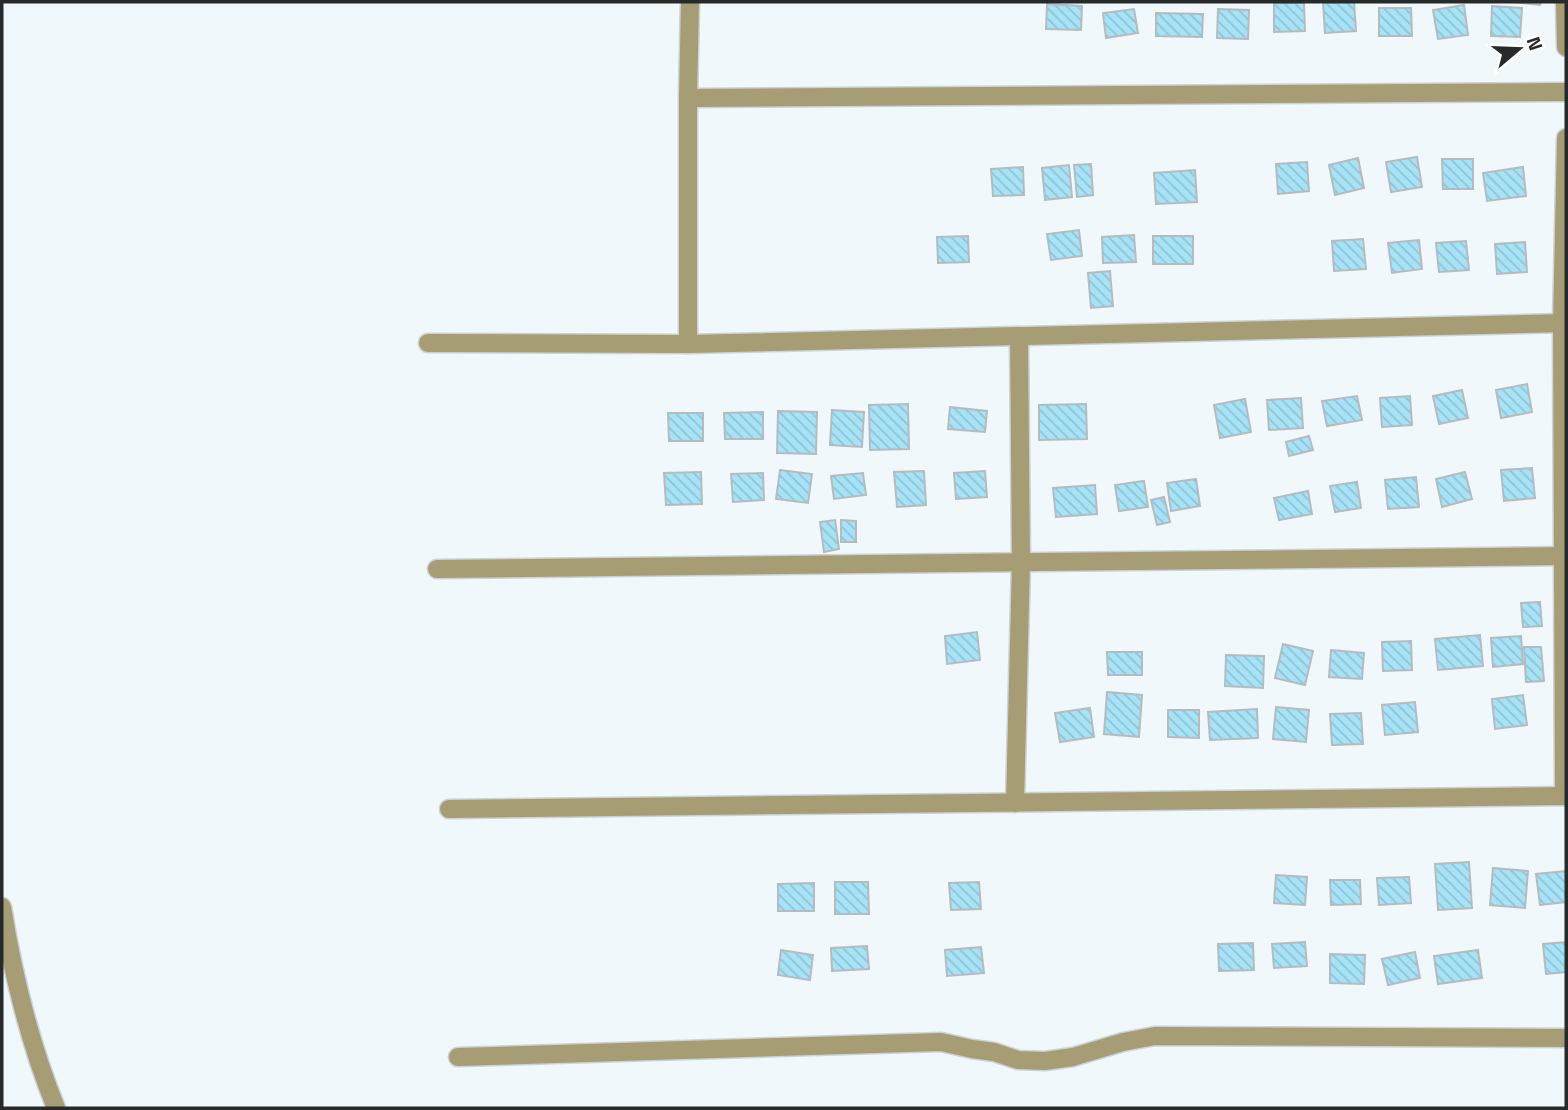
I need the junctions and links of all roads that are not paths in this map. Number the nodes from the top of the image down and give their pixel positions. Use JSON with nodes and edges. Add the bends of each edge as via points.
{"nodes":[{"id":1,"x":690,"y":2,"type":"edge"},
{"id":2,"x":1565,"y":2,"type":"edge"},
{"id":3,"x":1566,"y":47,"type":"edge"},
{"id":4,"x":1566,"y":92,"type":"edge"},
{"id":5,"x":688,"y":98,"type":"junction"},
{"id":6,"x":1566,"y":138,"type":"edge"},
{"id":7,"x":1564,"y":323,"type":"edge"},
{"id":8,"x":1019,"y":336,"type":"junction"},
{"id":9,"x":428,"y":343,"type":"dead end"},
{"id":10,"x":688,"y":344,"type":"junction"},
{"id":11,"x":1564,"y":556,"type":"edge"},
{"id":12,"x":1021,"y":562,"type":"junction"},
{"id":13,"x":437,"y":569,"type":"dead end"},
{"id":14,"x":1565,"y":796,"type":"edge"},
{"id":15,"x":1014,"y":803,"type":"junction"},
{"id":16,"x":449,"y":809,"type":"dead end"},
{"id":17,"x":2,"y":906,"type":"edge"},
{"id":18,"x":1566,"y":1038,"type":"edge"},
{"id":19,"x":458,"y":1057,"type":"dead end"},
{"id":20,"x":56,"y":1108,"type":"edge"}],
"edges":[{"from":1,"to":5,"type":"street"},
{"from":2,"to":3,"type":"street"},
{"from":4,"to":5,"type":"street"},
{"from":5,"to":10,"type":"street"},
{"from":6,"to":7,"type":"street"},
{"from":7,"to":8,"type":"street"},
{"from":7,"to":11,"type":"street"},
{"from":8,"to":10,"type":"street"},
{"from":8,"to":12,"type":"street"},
{"from":9,"to":10,"type":"street"},
{"from":11,"to":12,"type":"street"},
{"from":11,"to":14,"type":"street"},
{"from":12,"to":13,"type":"street"},
{"from":12,"to":15,"type":"street"},
{"from":14,"to":15,"type":"street"},
{"from":15,"to":16,"type":"street"},
{"from":17,"to":20,"type":"street","via":[[28,1026]]},
{"from":18,"to":19,"type":"street","via":[[1155,1036],[1045,1061],[1018,1060],[941,1042]]}]}
